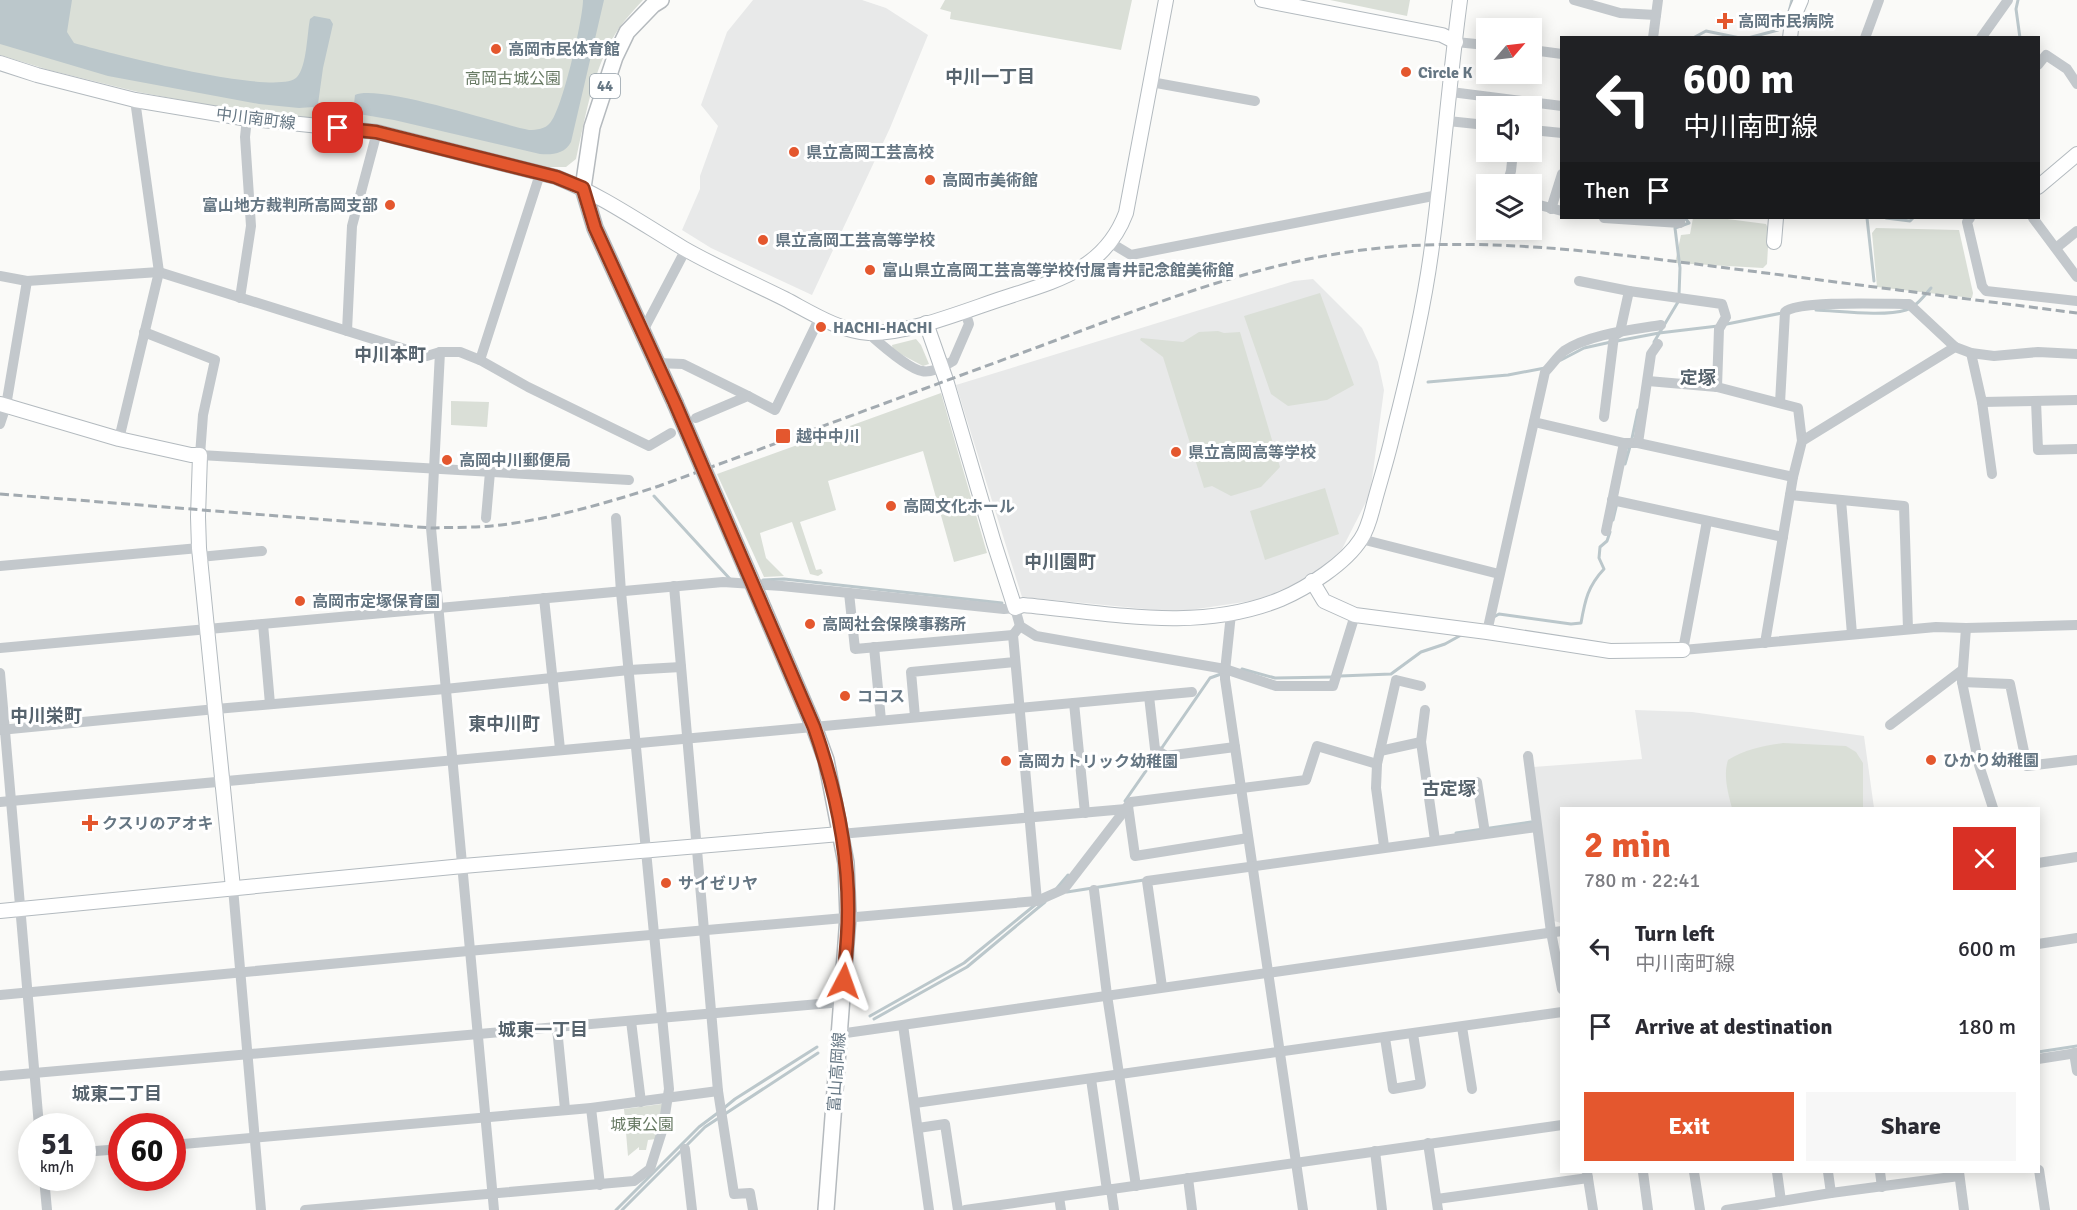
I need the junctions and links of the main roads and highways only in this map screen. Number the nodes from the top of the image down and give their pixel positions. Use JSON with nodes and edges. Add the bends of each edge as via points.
{"nodes":[{"id":1,"x":661,"y":0,"type":"edge"},
{"id":2,"x":826,"y":1210,"type":"edge"}],
"edges":[{"from":1,"to":2,"type":"main road","name":"富山高岡線","number":"44","bridge":true,"via":[[627,32],[615,57],[592,127],[583,188],[595,228],[675,403],[826,760],[846,863],[848,917]]}]}
